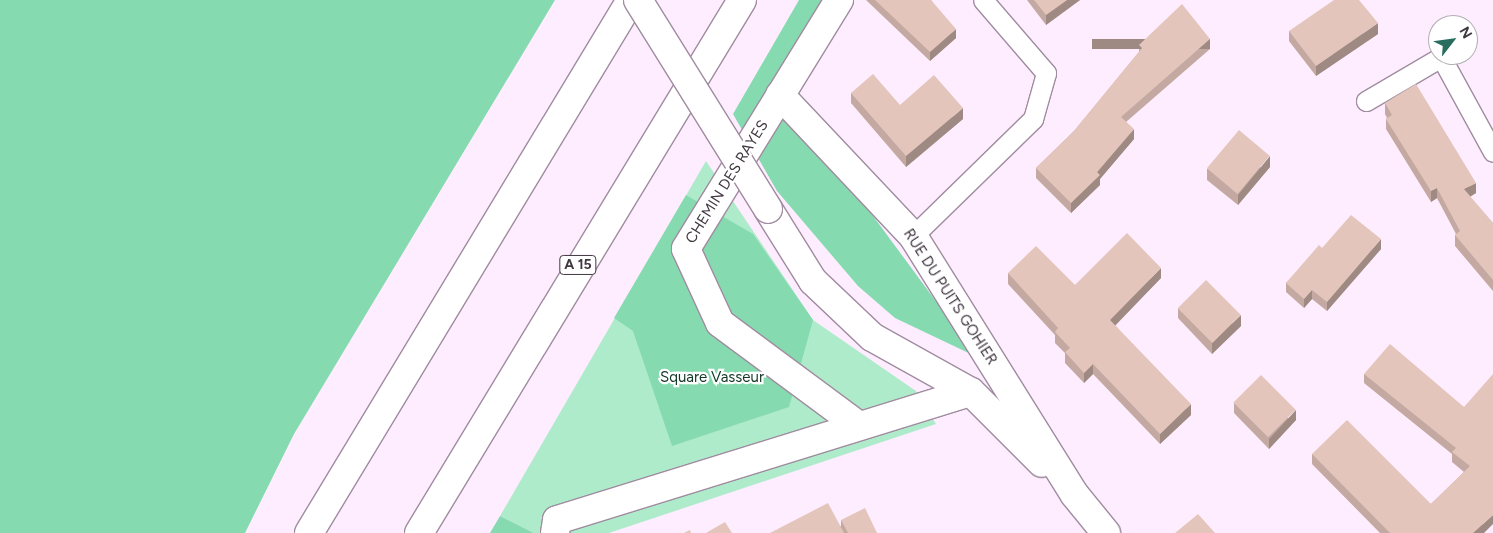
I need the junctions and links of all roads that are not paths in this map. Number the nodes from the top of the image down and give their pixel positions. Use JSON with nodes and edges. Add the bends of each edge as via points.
{"nodes":[{"id":1,"x":631,"y":0,"type":"edge"},
{"id":2,"x":638,"y":0,"type":"edge"},
{"id":3,"x":742,"y":0,"type":"edge"},
{"id":4,"x":839,"y":0,"type":"edge"},
{"id":5,"x":983,"y":0,"type":"edge"},
{"id":6,"x":780,"y":95,"type":"junction"},
{"id":7,"x":1366,"y":100,"type":"dead end"},
{"id":8,"x":1493,"y":152,"type":"edge"},
{"id":9,"x":913,"y":236,"type":"junction"},
{"id":10,"x":971,"y":392,"type":"junction"},
{"id":11,"x":859,"y":426,"type":"junction"},
{"id":12,"x":1075,"y":495,"type":"junction"},
{"id":13,"x":309,"y":533,"type":"edge"},
{"id":14,"x":419,"y":533,"type":"edge"},
{"id":15,"x":555,"y":533,"type":"edge"},
{"id":16,"x":1106,"y":533,"type":"edge"}],
"edges":[{"from":1,"to":13,"type":"main road"},
{"from":2,"to":10,"type":"main road","name":"RUE DU PUITS GOHIER","bridge":true,"via":[[813,281],[872,337]]},
{"from":3,"to":14,"type":"main road","number":"A 15"},
{"from":4,"to":6,"type":"main road","name":"CHEMIN DES RAYES"},
{"from":5,"to":9,"type":"lane","via":[[1046,73],[1034,119]]},
{"from":6,"to":9,"type":"main road","name":"RUE DU PUITS GOHIER"},
{"from":6,"to":11,"type":"main road","name":"CHEMIN DES RAYES","via":[[686,249],[720,322]]},
{"from":7,"to":8,"type":"lane","via":[[1441,57]]},
{"from":9,"to":12,"type":"main road","name":"RUE DU PUITS GOHIER"},
{"from":10,"to":11,"type":"main road"},
{"from":10,"to":12,"type":"main road","name":"RUE DU PUITS GOHIER"},
{"from":11,"to":15,"type":"main road","via":[[557,520]]},
{"from":12,"to":16,"type":"main road","name":"RUE DU PUITS GOHIER"}]}
